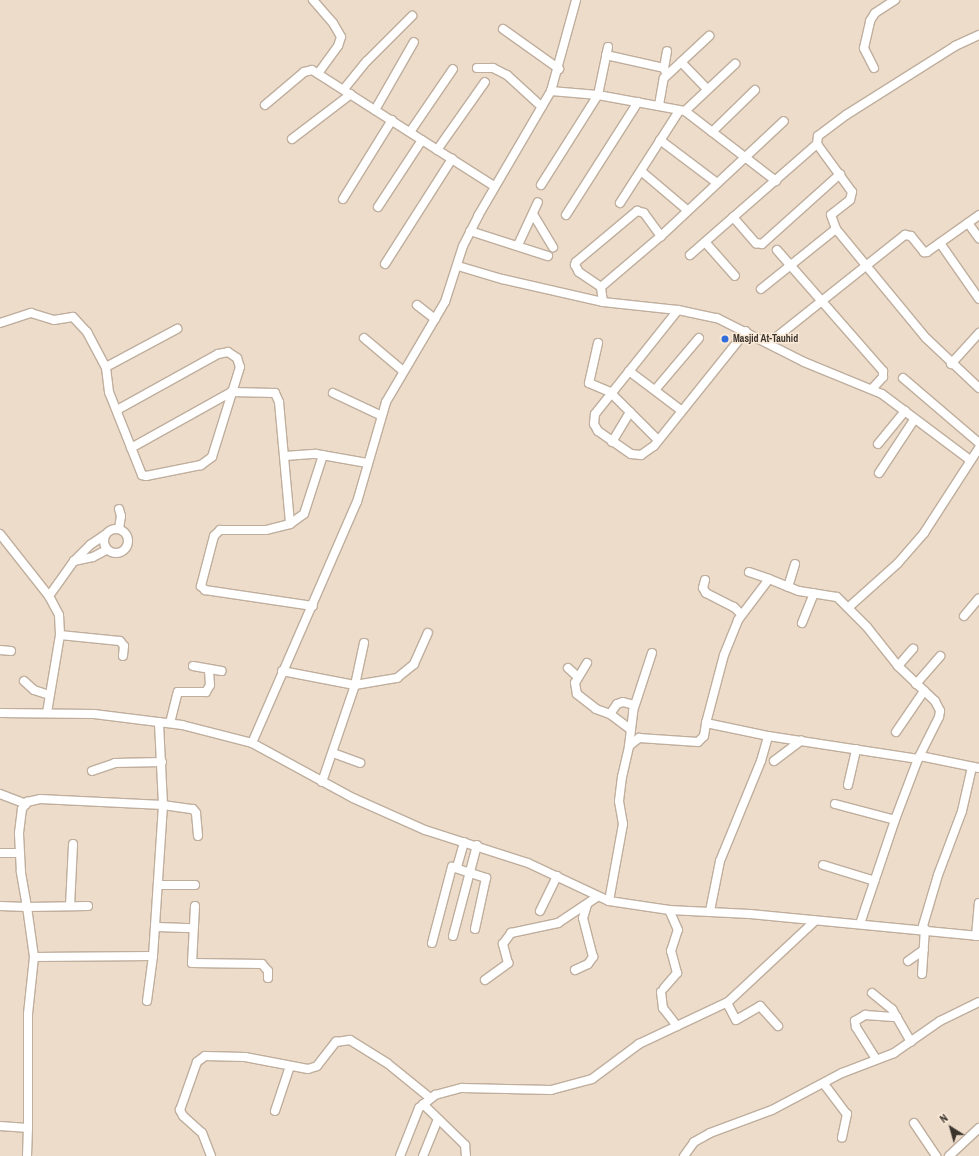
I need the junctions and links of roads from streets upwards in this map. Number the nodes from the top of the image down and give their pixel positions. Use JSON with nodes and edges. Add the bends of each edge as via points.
{"nodes":[{"id":1,"x":314,"y":0,"type":"edge"},
{"id":2,"x":576,"y":0,"type":"edge"},
{"id":3,"x":895,"y":0,"type":"edge"},
{"id":4,"x":412,"y":16,"type":"dead end"},
{"id":5,"x":503,"y":29,"type":"dead end"},
{"id":6,"x":979,"y":35,"type":"edge"},
{"id":7,"x":709,"y":36,"type":"dead end"},
{"id":8,"x":414,"y":42,"type":"dead end"},
{"id":9,"x":608,"y":47,"type":"dead end"},
{"id":10,"x":667,"y":51,"type":"dead end"},
{"id":11,"x":606,"y":55,"type":"junction"},
{"id":12,"x":681,"y":62,"type":"junction"},
{"id":13,"x":735,"y":64,"type":"dead end"},
{"id":14,"x":477,"y":68,"type":"dead end"},
{"id":15,"x":874,"y":68,"type":"dead end"},
{"id":16,"x":453,"y":69,"type":"dead end"},
{"id":17,"x":559,"y":69,"type":"junction"},
{"id":18,"x":665,"y":72,"type":"junction"},
{"id":19,"x":318,"y":74,"type":"junction"},
{"id":20,"x":485,"y":82,"type":"dead end"},
{"id":21,"x":344,"y":89,"type":"junction"},
{"id":22,"x":708,"y":89,"type":"junction"},
{"id":23,"x":755,"y":90,"type":"dead end"},
{"id":24,"x":551,"y":91,"type":"junction"},
{"id":25,"x":351,"y":94,"type":"junction"},
{"id":26,"x":598,"y":95,"type":"junction"},
{"id":27,"x":638,"y":102,"type":"junction"},
{"id":28,"x":265,"y":105,"type":"dead end"},
{"id":29,"x":659,"y":105,"type":"junction"},
{"id":30,"x":542,"y":107,"type":"junction"},
{"id":31,"x":375,"y":110,"type":"junction"},
{"id":32,"x":682,"y":111,"type":"junction"},
{"id":33,"x":392,"y":120,"type":"junction"},
{"id":34,"x":784,"y":121,"type":"dead end"},
{"id":35,"x":410,"y":132,"type":"junction"},
{"id":36,"x":712,"y":132,"type":"junction"},
{"id":37,"x":292,"y":139,"type":"dead end"},
{"id":38,"x":422,"y":140,"type":"junction"},
{"id":39,"x":660,"y":140,"type":"junction"},
{"id":40,"x":817,"y":144,"type":"junction"},
{"id":41,"x":437,"y":150,"type":"junction"},
{"id":42,"x":747,"y":157,"type":"junction"},
{"id":43,"x":452,"y":159,"type":"junction"},
{"id":44,"x":641,"y":171,"type":"junction"},
{"id":45,"x":840,"y":174,"type":"junction"},
{"id":46,"x":776,"y":181,"type":"junction"},
{"id":47,"x":717,"y":183,"type":"junction"},
{"id":48,"x":541,"y":185,"type":"dead end"},
{"id":49,"x":494,"y":186,"type":"junction"},
{"id":50,"x":343,"y":199,"type":"dead end"},
{"id":51,"x":538,"y":202,"type":"dead end"},
{"id":52,"x":620,"y":203,"type":"dead end"},
{"id":53,"x":378,"y":207,"type":"dead end"},
{"id":54,"x":687,"y":210,"type":"junction"},
{"id":55,"x":533,"y":214,"type":"junction"},
{"id":56,"x":566,"y":215,"type":"dead end"},
{"id":57,"x":979,"y":215,"type":"edge"},
{"id":58,"x":733,"y":217,"type":"junction"},
{"id":59,"x":968,"y":223,"type":"junction"},
{"id":60,"x":836,"y":229,"type":"junction"},
{"id":61,"x":470,"y":231,"type":"junction"},
{"id":62,"x":661,"y":236,"type":"junction"},
{"id":63,"x":979,"y":238,"type":"edge"},
{"id":64,"x":705,"y":242,"type":"junction"},
{"id":65,"x":940,"y":244,"type":"junction"},
{"id":66,"x":518,"y":245,"type":"junction"},
{"id":67,"x":553,"y":247,"type":"dead end"},
{"id":68,"x":777,"y":250,"type":"dead end"},
{"id":69,"x":690,"y":255,"type":"dead end"},
{"id":70,"x":548,"y":256,"type":"dead end"},
{"id":71,"x":385,"y":264,"type":"dead end"},
{"id":72,"x":790,"y":265,"type":"junction"},
{"id":73,"x":458,"y":266,"type":"junction"},
{"id":74,"x":865,"y":267,"type":"junction"},
{"id":75,"x":735,"y":276,"type":"dead end"},
{"id":76,"x":601,"y":287,"type":"junction"},
{"id":77,"x":761,"y":289,"type":"dead end"},
{"id":78,"x":979,"y":299,"type":"edge"},
{"id":79,"x":820,"y":301,"type":"junction"},
{"id":80,"x":603,"y":302,"type":"junction"},
{"id":81,"x":417,"y":305,"type":"dead end"},
{"id":82,"x":678,"y":310,"type":"junction"},
{"id":83,"x":435,"y":320,"type":"junction"},
{"id":84,"x":0,"y":324,"type":"edge"},
{"id":85,"x":177,"y":329,"type":"dead end"},
{"id":86,"x":746,"y":331,"type":"junction"},
{"id":87,"x":979,"y":333,"type":"edge"},
{"id":88,"x":364,"y":338,"type":"dead end"},
{"id":89,"x":698,"y":338,"type":"dead end"},
{"id":90,"x":598,"y":343,"type":"dead end"},
{"id":91,"x":769,"y":343,"type":"junction"},
{"id":92,"x":951,"y":364,"type":"junction"},
{"id":93,"x":106,"y":367,"type":"junction"},
{"id":94,"x":629,"y":371,"type":"junction"},
{"id":95,"x":403,"y":372,"type":"junction"},
{"id":96,"x":903,"y":378,"type":"dead end"},
{"id":97,"x":979,"y":388,"type":"edge"},
{"id":98,"x":872,"y":389,"type":"junction"},
{"id":99,"x":655,"y":390,"type":"junction"},
{"id":100,"x":231,"y":392,"type":"junction"},
{"id":101,"x":610,"y":392,"type":"junction"},
{"id":102,"x":333,"y":393,"type":"dead end"},
{"id":103,"x":117,"y":410,"type":"junction"},
{"id":104,"x":682,"y":411,"type":"junction"},
{"id":105,"x":905,"y":411,"type":"junction"},
{"id":106,"x":630,"y":412,"type":"junction"},
{"id":107,"x":380,"y":415,"type":"junction"},
{"id":108,"x":914,"y":420,"type":"junction"},
{"id":109,"x":658,"y":440,"type":"junction"},
{"id":110,"x":612,"y":442,"type":"junction"},
{"id":111,"x":979,"y":443,"type":"edge"},
{"id":112,"x":878,"y":444,"type":"dead end"},
{"id":113,"x":131,"y":448,"type":"junction"},
{"id":114,"x":979,"y":448,"type":"edge"},
{"id":115,"x":323,"y":455,"type":"junction"},
{"id":116,"x":285,"y":456,"type":"junction"},
{"id":117,"x":970,"y":460,"type":"junction"},
{"id":118,"x":367,"y":463,"type":"junction"},
{"id":119,"x":879,"y":473,"type":"dead end"},
{"id":120,"x":119,"y":509,"type":"dead end"},
{"id":121,"x":290,"y":524,"type":"junction"},
{"id":122,"x":119,"y":529,"type":"junction"},
{"id":123,"x":0,"y":534,"type":"edge"},
{"id":124,"x":105,"y":535,"type":"junction"},
{"id":125,"x":106,"y":550,"type":"junction"},
{"id":126,"x":74,"y":561,"type":"junction"},
{"id":127,"x":796,"y":564,"type":"dead end"},
{"id":128,"x":750,"y":572,"type":"dead end"},
{"id":129,"x":769,"y":579,"type":"junction"},
{"id":130,"x":705,"y":580,"type":"dead end"},
{"id":131,"x":788,"y":587,"type":"junction"},
{"id":132,"x":814,"y":593,"type":"junction"},
{"id":133,"x":49,"y":596,"type":"junction"},
{"id":134,"x":979,"y":598,"type":"edge"},
{"id":135,"x":313,"y":606,"type":"junction"},
{"id":136,"x":849,"y":607,"type":"junction"},
{"id":137,"x":741,"y":614,"type":"junction"},
{"id":138,"x":964,"y":616,"type":"dead end"},
{"id":139,"x":802,"y":623,"type":"dead end"},
{"id":140,"x":428,"y":633,"type":"dead end"},
{"id":141,"x":60,"y":635,"type":"junction"},
{"id":142,"x":364,"y":643,"type":"dead end"},
{"id":143,"x":913,"y":649,"type":"dead end"},
{"id":144,"x":0,"y":650,"type":"edge"},
{"id":145,"x":11,"y":651,"type":"dead end"},
{"id":146,"x":652,"y":653,"type":"dead end"},
{"id":147,"x":123,"y":656,"type":"dead end"},
{"id":148,"x":940,"y":656,"type":"dead end"},
{"id":149,"x":587,"y":663,"type":"dead end"},
{"id":150,"x":193,"y":666,"type":"dead end"},
{"id":151,"x":898,"y":666,"type":"junction"},
{"id":152,"x":209,"y":668,"type":"junction"},
{"id":153,"x":568,"y":668,"type":"dead end"},
{"id":154,"x":222,"y":671,"type":"dead end"},
{"id":155,"x":282,"y":671,"type":"junction"},
{"id":156,"x":578,"y":678,"type":"junction"},
{"id":157,"x":24,"y":681,"type":"dead end"},
{"id":158,"x":916,"y":684,"type":"junction"},
{"id":159,"x":355,"y":685,"type":"junction"},
{"id":160,"x":924,"y":691,"type":"junction"},
{"id":161,"x":49,"y":695,"type":"junction"},
{"id":162,"x":634,"y":705,"type":"junction"},
{"id":163,"x":0,"y":713,"type":"edge"},
{"id":164,"x":47,"y":713,"type":"junction"},
{"id":165,"x":610,"y":714,"type":"junction"},
{"id":166,"x":159,"y":722,"type":"junction"},
{"id":167,"x":706,"y":723,"type":"junction"},
{"id":168,"x":170,"y":724,"type":"junction"},
{"id":169,"x":630,"y":729,"type":"junction"},
{"id":170,"x":896,"y":732,"type":"dead end"},
{"id":171,"x":768,"y":736,"type":"junction"},
{"id":172,"x":801,"y":741,"type":"junction"},
{"id":173,"x":252,"y":743,"type":"junction"},
{"id":174,"x":630,"y":746,"type":"junction"},
{"id":175,"x":856,"y":749,"type":"junction"},
{"id":176,"x":333,"y":753,"type":"junction"},
{"id":177,"x":919,"y":757,"type":"junction"},
{"id":178,"x":774,"y":761,"type":"dead end"},
{"id":179,"x":162,"y":762,"type":"junction"},
{"id":180,"x":360,"y":763,"type":"dead end"},
{"id":181,"x":977,"y":766,"type":"edge"},
{"id":182,"x":92,"y":771,"type":"dead end"},
{"id":183,"x":322,"y":782,"type":"junction"},
{"id":184,"x":848,"y":785,"type":"dead end"},
{"id":185,"x":0,"y":794,"type":"edge"},
{"id":186,"x":26,"y":804,"type":"junction"},
{"id":187,"x":835,"y":804,"type":"dead end"},
{"id":188,"x":163,"y":805,"type":"junction"},
{"id":189,"x":895,"y":820,"type":"junction"},
{"id":190,"x":198,"y":836,"type":"dead end"},
{"id":191,"x":464,"y":842,"type":"junction"},
{"id":192,"x":73,"y":844,"type":"dead end"},
{"id":193,"x":477,"y":845,"type":"junction"},
{"id":194,"x":0,"y":853,"type":"edge"},
{"id":195,"x":19,"y":853,"type":"junction"},
{"id":196,"x":823,"y":865,"type":"dead end"},
{"id":197,"x":457,"y":867,"type":"junction"},
{"id":198,"x":469,"y":870,"type":"junction"},
{"id":199,"x":557,"y":876,"type":"junction"},
{"id":200,"x":875,"y":881,"type":"junction"},
{"id":201,"x":158,"y":885,"type":"junction"},
{"id":202,"x":195,"y":885,"type":"dead end"},
{"id":203,"x":597,"y":897,"type":"junction"},
{"id":204,"x":609,"y":900,"type":"junction"},
{"id":205,"x":979,"y":903,"type":"edge"},
{"id":206,"x":587,"y":905,"type":"junction"},
{"id":207,"x":0,"y":906,"type":"edge"},
{"id":208,"x":70,"y":906,"type":"junction"},
{"id":209,"x":88,"y":906,"type":"dead end"},
{"id":210,"x":195,"y":906,"type":"dead end"},
{"id":211,"x":27,"y":907,"type":"junction"},
{"id":212,"x":669,"y":910,"type":"junction"},
{"id":213,"x":540,"y":911,"type":"dead end"},
{"id":214,"x":710,"y":911,"type":"junction"},
{"id":215,"x":815,"y":921,"type":"junction"},
{"id":216,"x":860,"y":924,"type":"junction"},
{"id":217,"x":157,"y":927,"type":"junction"},
{"id":218,"x":193,"y":928,"type":"junction"},
{"id":219,"x":475,"y":928,"type":"dead end"},
{"id":220,"x":923,"y":929,"type":"junction"},
{"id":221,"x":453,"y":936,"type":"dead end"},
{"id":222,"x":977,"y":936,"type":"edge"},
{"id":223,"x":432,"y":943,"type":"dead end"},
{"id":224,"x":924,"y":950,"type":"junction"},
{"id":225,"x":153,"y":956,"type":"junction"},
{"id":226,"x":34,"y":958,"type":"junction"},
{"id":227,"x":908,"y":961,"type":"dead end"},
{"id":228,"x":575,"y":970,"type":"dead end"},
{"id":229,"x":922,"y":974,"type":"dead end"},
{"id":230,"x":268,"y":978,"type":"dead end"},
{"id":231,"x":485,"y":980,"type":"dead end"},
{"id":232,"x":872,"y":993,"type":"dead end"},
{"id":233,"x":147,"y":1002,"type":"dead end"},
{"id":234,"x":978,"y":1002,"type":"edge"},
{"id":235,"x":727,"y":1003,"type":"junction"},
{"id":236,"x":979,"y":1012,"type":"edge"},
{"id":237,"x":897,"y":1016,"type":"junction"},
{"id":238,"x":677,"y":1026,"type":"junction"},
{"id":239,"x":778,"y":1026,"type":"dead end"},
{"id":240,"x":911,"y":1042,"type":"junction"},
{"id":241,"x":876,"y":1059,"type":"junction"},
{"id":242,"x":290,"y":1066,"type":"junction"},
{"id":243,"x":824,"y":1084,"type":"junction"},
{"id":244,"x":430,"y":1098,"type":"junction"},
{"id":245,"x":422,"y":1104,"type":"junction"},
{"id":246,"x":275,"y":1111,"type":"dead end"},
{"id":247,"x":438,"y":1119,"type":"junction"},
{"id":248,"x":914,"y":1123,"type":"dead end"},
{"id":249,"x":0,"y":1126,"type":"edge"},
{"id":250,"x":28,"y":1128,"type":"junction"},
{"id":251,"x":979,"y":1128,"type":"edge"},
{"id":252,"x":842,"y":1137,"type":"dead end"},
{"id":253,"x":403,"y":1155,"type":"edge"},
{"id":254,"x":27,"y":1156,"type":"edge"},
{"id":255,"x":211,"y":1156,"type":"edge"},
{"id":256,"x":423,"y":1156,"type":"edge"},
{"id":257,"x":466,"y":1156,"type":"edge"},
{"id":258,"x":684,"y":1156,"type":"edge"},
{"id":259,"x":936,"y":1156,"type":"edge"},
{"id":260,"x":949,"y":1156,"type":"edge"}],
"edges":[{"from":1,"to":19,"type":"street","via":[[341,37],[338,46]]},
{"from":2,"to":17,"type":"street","via":[[565,36]]},
{"from":3,"to":15,"type":"street","via":[[875,13],[868,28],[864,48]]},
{"from":4,"to":21,"type":"street","via":[[367,61]]},
{"from":5,"to":17,"type":"street"},
{"from":6,"to":40,"type":"street","via":[[955,46],[846,115],[818,136]]},
{"from":7,"to":12,"type":"street"},
{"from":8,"to":31,"type":"street"},
{"from":9,"to":11,"type":"street"},
{"from":10,"to":18,"type":"street"},
{"from":11,"to":18,"type":"street"},
{"from":11,"to":26,"type":"street"},
{"from":12,"to":18,"type":"street"},
{"from":12,"to":22,"type":"street"},
{"from":13,"to":22,"type":"street"},
{"from":14,"to":30,"type":"street","via":[[493,68],[508,75]]},
{"from":16,"to":35,"type":"street"},
{"from":17,"to":24,"type":"street"},
{"from":18,"to":29,"type":"street"},
{"from":19,"to":21,"type":"street"},
{"from":19,"to":28,"type":"street","via":[[307,70]]},
{"from":20,"to":41,"type":"street"},
{"from":21,"to":25,"type":"street"},
{"from":22,"to":32,"type":"street"},
{"from":23,"to":36,"type":"street"},
{"from":24,"to":26,"type":"street"},
{"from":24,"to":30,"type":"street"},
{"from":25,"to":31,"type":"street"},
{"from":25,"to":37,"type":"street"},
{"from":26,"to":27,"type":"street"},
{"from":26,"to":48,"type":"street"},
{"from":27,"to":29,"type":"street"},
{"from":27,"to":56,"type":"street"},
{"from":29,"to":32,"type":"street"},
{"from":30,"to":49,"type":"street"},
{"from":31,"to":33,"type":"street"},
{"from":32,"to":36,"type":"street"},
{"from":32,"to":39,"type":"street"},
{"from":33,"to":35,"type":"street"},
{"from":33,"to":50,"type":"street"},
{"from":34,"to":42,"type":"street"},
{"from":35,"to":38,"type":"street"},
{"from":36,"to":42,"type":"street"},
{"from":38,"to":41,"type":"street"},
{"from":38,"to":53,"type":"street"},
{"from":39,"to":44,"type":"street"},
{"from":39,"to":47,"type":"street"},
{"from":40,"to":45,"type":"street"},
{"from":40,"to":46,"type":"street"},
{"from":41,"to":43,"type":"street"},
{"from":42,"to":46,"type":"street"},
{"from":42,"to":47,"type":"street"},
{"from":43,"to":49,"type":"street"},
{"from":43,"to":71,"type":"street"},
{"from":44,"to":52,"type":"street"},
{"from":44,"to":54,"type":"street"},
{"from":45,"to":58,"type":"street","via":[[762,244],[756,243]]},
{"from":45,"to":60,"type":"street","via":[[852,195],[831,215]]},
{"from":46,"to":58,"type":"street"},
{"from":47,"to":54,"type":"street"},
{"from":49,"to":61,"type":"street"},
{"from":51,"to":55,"type":"street"},
{"from":54,"to":62,"type":"street"},
{"from":55,"to":66,"type":"street"},
{"from":55,"to":67,"type":"street"},
{"from":57,"to":59,"type":"street"},
{"from":58,"to":64,"type":"street"},
{"from":59,"to":63,"type":"street"},
{"from":59,"to":65,"type":"street"},
{"from":60,"to":72,"type":"street"},
{"from":60,"to":74,"type":"street"},
{"from":61,"to":66,"type":"street"},
{"from":61,"to":73,"type":"street"},
{"from":62,"to":76,"type":"street"},
{"from":62,"to":76,"type":"street","via":[[644,213],[637,211],[576,262],[579,272]]},
{"from":64,"to":69,"type":"street"},
{"from":64,"to":75,"type":"street"},
{"from":65,"to":74,"type":"street","via":[[925,253],[907,234]]},
{"from":65,"to":78,"type":"street"},
{"from":66,"to":70,"type":"street"},
{"from":68,"to":72,"type":"street"},
{"from":72,"to":77,"type":"street"},
{"from":72,"to":79,"type":"street"},
{"from":73,"to":80,"type":"street","via":[[502,279]]},
{"from":73,"to":83,"type":"street","via":[[450,291]]},
{"from":74,"to":79,"type":"street"},
{"from":74,"to":92,"type":"street"},
{"from":76,"to":80,"type":"street"},
{"from":79,"to":91,"type":"street"},
{"from":79,"to":98,"type":"street","via":[[883,371],[883,376]]},
{"from":80,"to":82,"type":"street"},
{"from":81,"to":83,"type":"street"},
{"from":82,"to":86,"type":"street","via":[[717,318]]},
{"from":82,"to":94,"type":"street"},
{"from":83,"to":95,"type":"street"},
{"from":84,"to":93,"type":"street","via":[[31,313],[54,320],[73,317],[87,332]]},
{"from":85,"to":93,"type":"street"},
{"from":86,"to":91,"type":"street"},
{"from":86,"to":104,"type":"street"},
{"from":87,"to":92,"type":"street"},
{"from":88,"to":95,"type":"street"},
{"from":89,"to":99,"type":"street"},
{"from":90,"to":101,"type":"street","via":[[590,383]]},
{"from":91,"to":98,"type":"street","via":[[804,362]]},
{"from":92,"to":97,"type":"street"},
{"from":93,"to":103,"type":"street","via":[[109,392]]},
{"from":94,"to":99,"type":"street"},
{"from":94,"to":101,"type":"street"},
{"from":95,"to":107,"type":"street"},
{"from":96,"to":111,"type":"street"},
{"from":98,"to":105,"type":"street"},
{"from":99,"to":104,"type":"street"},
{"from":100,"to":103,"type":"street","via":[[239,363],[233,355],[224,352]]},
{"from":100,"to":113,"type":"street"},
{"from":100,"to":113,"type":"street","via":[[214,453],[206,463],[144,476],[140,473]]},
{"from":100,"to":116,"type":"street","via":[[267,391],[278,395]]},
{"from":101,"to":106,"type":"street"},
{"from":101,"to":110,"type":"street","via":[[593,419],[598,431]]},
{"from":102,"to":107,"type":"street"},
{"from":103,"to":113,"type":"street"},
{"from":104,"to":109,"type":"street"},
{"from":105,"to":108,"type":"street"},
{"from":105,"to":112,"type":"street"},
{"from":106,"to":109,"type":"street"},
{"from":106,"to":110,"type":"street"},
{"from":107,"to":118,"type":"street"},
{"from":108,"to":117,"type":"street"},
{"from":108,"to":119,"type":"street"},
{"from":109,"to":110,"type":"street","via":[[648,452],[637,456]]},
{"from":114,"to":117,"type":"street"},
{"from":115,"to":116,"type":"street"},
{"from":115,"to":118,"type":"street"},
{"from":115,"to":121,"type":"street","via":[[304,514]]},
{"from":116,"to":121,"type":"street"},
{"from":117,"to":136,"type":"street","via":[[924,533],[898,563]]},
{"from":118,"to":135,"type":"street","via":[[357,502]]},
{"from":120,"to":122,"type":"street"},
{"from":121,"to":135,"type":"street","via":[[266,530],[220,530],[214,536],[201,586],[205,590]]},
{"from":122,"to":124,"type":"street","via":[[111,530]]},
{"from":122,"to":125,"type":"street","via":[[129,540],[127,548],[121,553],[113,554]]},
{"from":123,"to":133,"type":"street"},
{"from":124,"to":125,"type":"street","via":[[103,542]]},
{"from":124,"to":126,"type":"street"},
{"from":125,"to":126,"type":"street","via":[[93,557]]},
{"from":126,"to":133,"type":"street"},
{"from":127,"to":131,"type":"street"},
{"from":128,"to":129,"type":"street"},
{"from":129,"to":131,"type":"street"},
{"from":129,"to":137,"type":"street"},
{"from":130,"to":137,"type":"street","via":[[703,588],[706,593],[734,607]]},
{"from":131,"to":132,"type":"street"},
{"from":132,"to":136,"type":"street","via":[[829,594]]},
{"from":132,"to":139,"type":"street"},
{"from":133,"to":141,"type":"street","via":[[58,615]]},
{"from":134,"to":138,"type":"street"},
{"from":135,"to":155,"type":"street"},
{"from":136,"to":151,"type":"street"},
{"from":137,"to":167,"type":"street","via":[[724,655]]},
{"from":140,"to":159,"type":"street","via":[[414,664],[407,672],[393,679]]},
{"from":141,"to":147,"type":"street","via":[[120,641],[124,646]]},
{"from":141,"to":161,"type":"street"},
{"from":142,"to":159,"type":"street"},
{"from":143,"to":151,"type":"street"},
{"from":144,"to":145,"type":"street"},
{"from":146,"to":162,"type":"street"},
{"from":148,"to":158,"type":"street"},
{"from":149,"to":156,"type":"street"},
{"from":150,"to":152,"type":"street"},
{"from":151,"to":158,"type":"street"},
{"from":152,"to":154,"type":"street"},
{"from":152,"to":168,"type":"street","via":[[210,685],[206,692],[178,692]]},
{"from":153,"to":156,"type":"street"},
{"from":155,"to":159,"type":"street"},
{"from":155,"to":173,"type":"street"},
{"from":156,"to":165,"type":"street","via":[[574,688],[577,694],[596,709]]},
{"from":157,"to":161,"type":"street","via":[[34,690]]},
{"from":158,"to":160,"type":"street"},
{"from":159,"to":176,"type":"street"},
{"from":160,"to":170,"type":"street"},
{"from":160,"to":177,"type":"street","via":[[936,701],[940,711]]},
{"from":161,"to":164,"type":"street"},
{"from":162,"to":165,"type":"street","via":[[622,702],[617,704]]},
{"from":162,"to":169,"type":"street"},
{"from":163,"to":164,"type":"street"},
{"from":164,"to":166,"type":"street","via":[[94,714]]},
{"from":165,"to":169,"type":"street"},
{"from":166,"to":168,"type":"street"},
{"from":166,"to":179,"type":"street"},
{"from":167,"to":171,"type":"street"},
{"from":167,"to":174,"type":"street","via":[[704,736],[698,742],[644,738]]},
{"from":168,"to":173,"type":"street"},
{"from":169,"to":174,"type":"street"},
{"from":171,"to":172,"type":"street"},
{"from":171,"to":214,"type":"street","via":[[761,761],[720,861]]},
{"from":172,"to":175,"type":"street"},
{"from":172,"to":178,"type":"street"},
{"from":173,"to":183,"type":"street"},
{"from":174,"to":204,"type":"street","via":[[619,801],[623,824]]},
{"from":175,"to":177,"type":"street"},
{"from":175,"to":184,"type":"street"},
{"from":176,"to":180,"type":"street"},
{"from":176,"to":183,"type":"street"},
{"from":177,"to":181,"type":"street"},
{"from":177,"to":189,"type":"street"},
{"from":179,"to":182,"type":"street","via":[[115,763]]},
{"from":179,"to":188,"type":"street"},
{"from":181,"to":220,"type":"street","via":[[938,875]]},
{"from":183,"to":191,"type":"street","via":[[425,830]]},
{"from":185,"to":186,"type":"street"},
{"from":186,"to":188,"type":"street","via":[[40,799]]},
{"from":186,"to":195,"type":"street","via":[[19,833]]},
{"from":187,"to":189,"type":"street"},
{"from":188,"to":190,"type":"street","via":[[194,810]]},
{"from":188,"to":201,"type":"street"},
{"from":189,"to":200,"type":"street"},
{"from":191,"to":193,"type":"street"},
{"from":191,"to":197,"type":"street"},
{"from":192,"to":208,"type":"street"},
{"from":193,"to":198,"type":"street"},
{"from":193,"to":199,"type":"street"},
{"from":194,"to":195,"type":"street"},
{"from":195,"to":211,"type":"street"},
{"from":196,"to":200,"type":"street"},
{"from":197,"to":198,"type":"street"},
{"from":197,"to":223,"type":"street","via":[[450,869]]},
{"from":198,"to":219,"type":"street","via":[[486,878]]},
{"from":198,"to":221,"type":"street"},
{"from":199,"to":203,"type":"street"},
{"from":199,"to":213,"type":"street"},
{"from":200,"to":216,"type":"street"},
{"from":201,"to":202,"type":"street"},
{"from":201,"to":217,"type":"street"},
{"from":203,"to":204,"type":"street"},
{"from":203,"to":206,"type":"street"},
{"from":204,"to":212,"type":"street"},
{"from":205,"to":222,"type":"street"},
{"from":206,"to":228,"type":"street","via":[[584,918],[593,957],[588,964]]},
{"from":206,"to":231,"type":"street","via":[[558,923],[510,933],[503,944],[508,963]]},
{"from":207,"to":211,"type":"street"},
{"from":208,"to":209,"type":"street"},
{"from":208,"to":211,"type":"street"},
{"from":210,"to":218,"type":"street"},
{"from":211,"to":226,"type":"street"},
{"from":212,"to":214,"type":"street"},
{"from":212,"to":238,"type":"street","via":[[678,930],[671,951],[677,973],[663,990],[663,1008]]},
{"from":214,"to":215,"type":"street"},
{"from":215,"to":216,"type":"street"},
{"from":215,"to":235,"type":"street"},
{"from":216,"to":220,"type":"street"},
{"from":217,"to":218,"type":"street"},
{"from":217,"to":225,"type":"street"},
{"from":218,"to":230,"type":"street","via":[[191,959],[194,964],[262,964],[268,971]]},
{"from":220,"to":222,"type":"street"},
{"from":220,"to":224,"type":"street"},
{"from":224,"to":227,"type":"street"},
{"from":224,"to":229,"type":"street"},
{"from":225,"to":226,"type":"street"},
{"from":225,"to":233,"type":"street"},
{"from":226,"to":250,"type":"street","via":[[28,1014]]},
{"from":232,"to":237,"type":"street"},
{"from":234,"to":236,"type":"street"},
{"from":234,"to":240,"type":"street","via":[[940,1021]]},
{"from":235,"to":238,"type":"street"},
{"from":235,"to":239,"type":"street","via":[[734,1019],[760,1006]]},
{"from":237,"to":240,"type":"street"},
{"from":237,"to":241,"type":"street","via":[[865,1015],[855,1021],[856,1027]]},
{"from":238,"to":244,"type":"street","via":[[639,1044],[603,1072],[581,1083],[551,1090],[462,1088],[446,1090]]},
{"from":240,"to":241,"type":"street"},
{"from":241,"to":243,"type":"street","via":[[842,1073]]},
{"from":242,"to":244,"type":"street","via":[[312,1068],[336,1042],[350,1040],[387,1063]]},
{"from":242,"to":246,"type":"street"},
{"from":242,"to":255,"type":"street","via":[[245,1057],[210,1055],[201,1058],[180,1110],[202,1133]]},
{"from":243,"to":252,"type":"street","via":[[846,1114]]},
{"from":243,"to":258,"type":"street","via":[[772,1110],[710,1133],[694,1142]]},
{"from":244,"to":245,"type":"street"},
{"from":245,"to":247,"type":"street"},
{"from":245,"to":253,"type":"street","via":[[415,1116]]},
{"from":247,"to":256,"type":"street"},
{"from":247,"to":257,"type":"street","via":[[465,1145]]},
{"from":248,"to":259,"type":"street"},
{"from":249,"to":250,"type":"street"},
{"from":250,"to":254,"type":"street"},
{"from":251,"to":260,"type":"street"}]}
